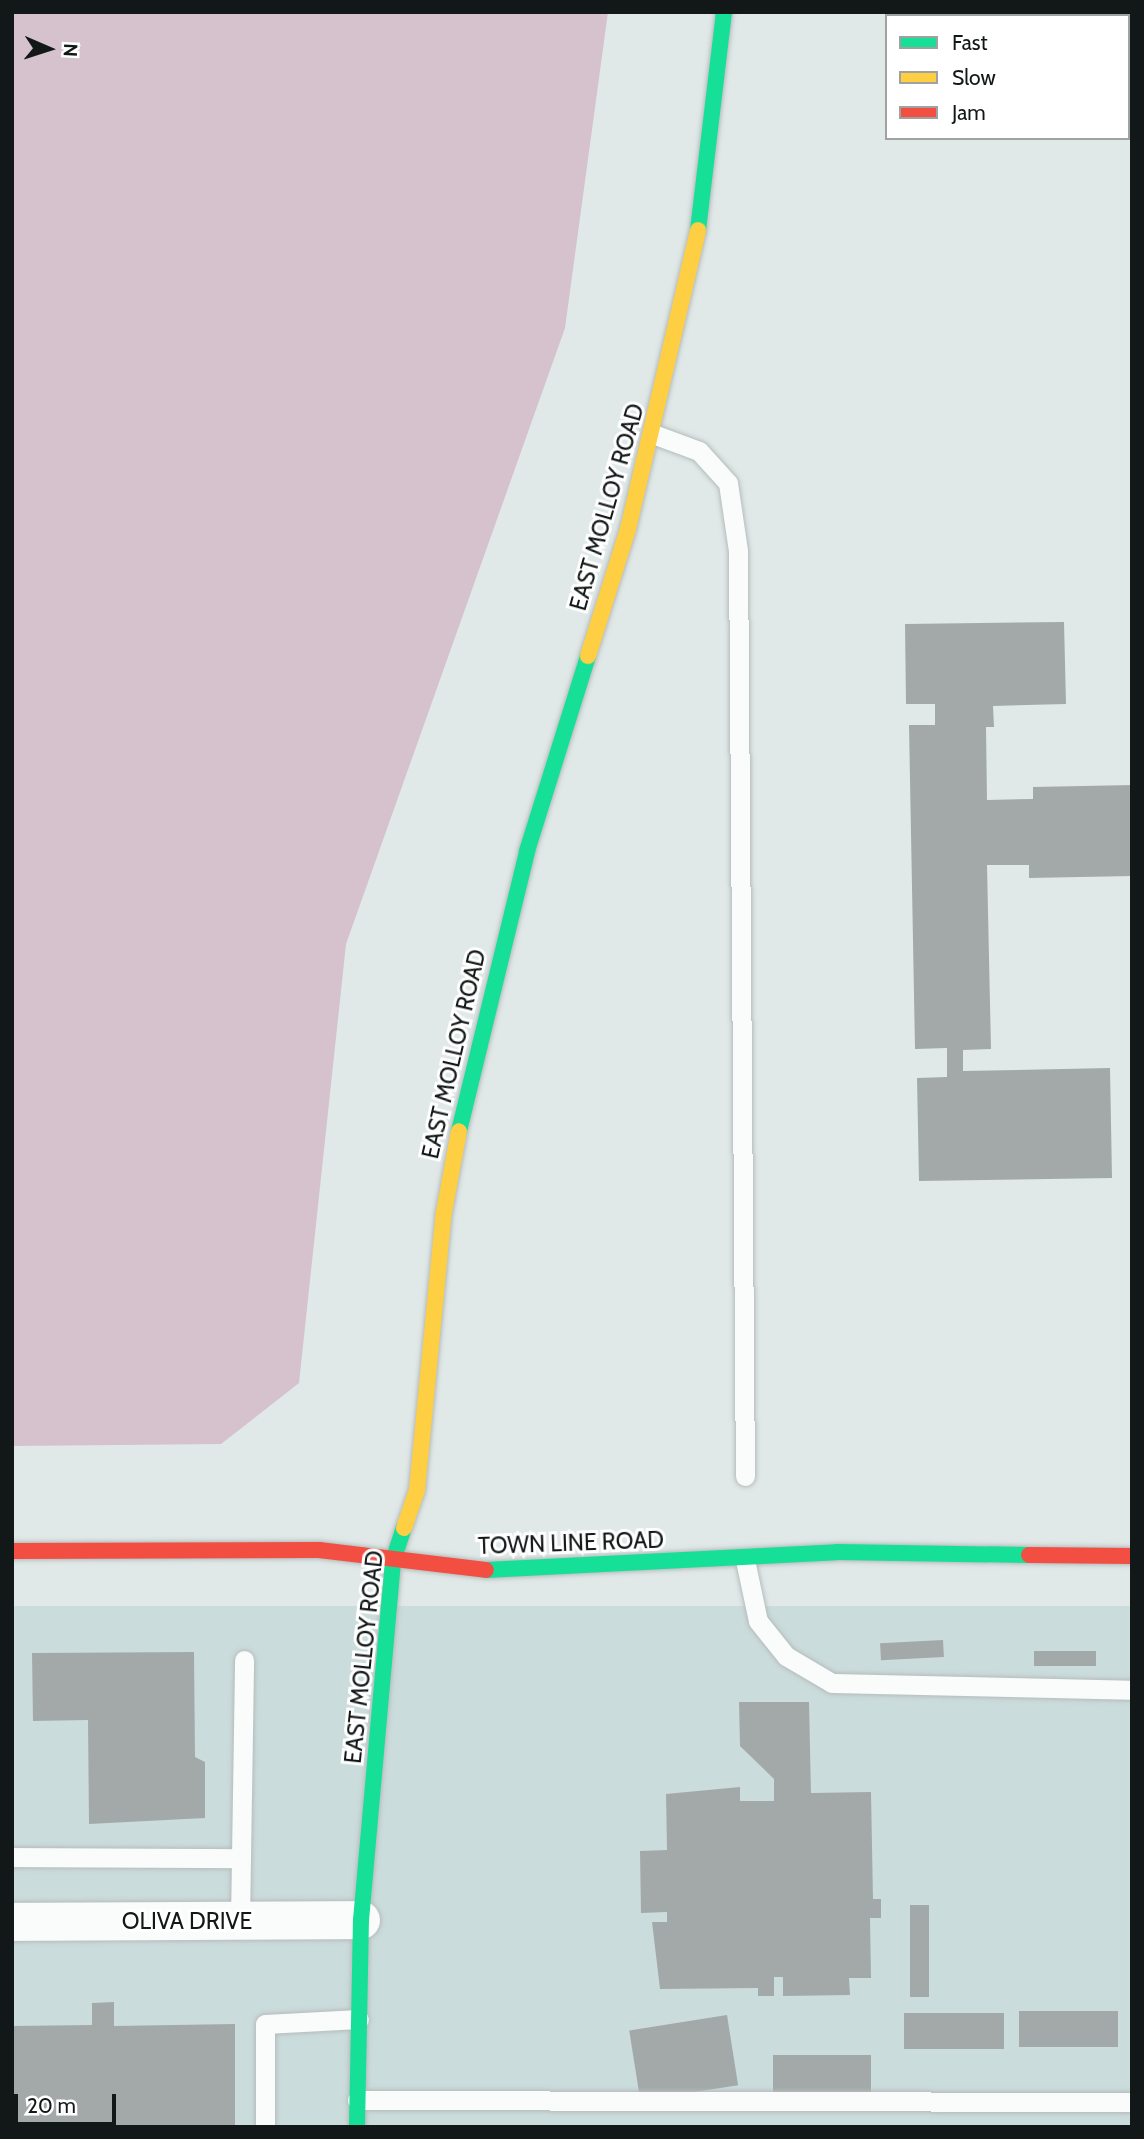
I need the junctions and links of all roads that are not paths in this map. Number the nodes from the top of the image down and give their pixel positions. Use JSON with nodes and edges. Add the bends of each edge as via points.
{"nodes":[{"id":1,"x":724,"y":12,"type":"edge"},
{"id":2,"x":653,"y":434,"type":"junction"},
{"id":3,"x":745,"y":1476,"type":"dead end"},
{"id":4,"x":12,"y":1551,"type":"edge"},
{"id":5,"x":1132,"y":1556,"type":"edge"},
{"id":6,"x":745,"y":1560,"type":"junction"},
{"id":7,"x":393,"y":1561,"type":"junction"},
{"id":8,"x":244,"y":1660,"type":"dead end"},
{"id":9,"x":1132,"y":1690,"type":"edge"},
{"id":10,"x":12,"y":1857,"type":"edge"},
{"id":11,"x":241,"y":1858,"type":"junction"},
{"id":12,"x":361,"y":1920,"type":"junction"},
{"id":13,"x":240,"y":1921,"type":"junction"},
{"id":14,"x":12,"y":1922,"type":"edge"},
{"id":15,"x":359,"y":2020,"type":"junction"},
{"id":16,"x":357,"y":2100,"type":"junction"},
{"id":17,"x":1132,"y":2102,"type":"edge"},
{"id":18,"x":265,"y":2127,"type":"edge"},
{"id":19,"x":357,"y":2127,"type":"edge"}],
"edges":[{"from":1,"to":2,"type":"street","name":"EAST MOLLOY ROAD","via":[[703,201]]},
{"from":2,"to":3,"type":"lane","via":[[699,451],[728,483],[738,551]]},
{"from":2,"to":7,"type":"street","name":"EAST MOLLOY ROAD","via":[[527,851],[467,1085],[444,1212],[417,1490]]},
{"from":4,"to":7,"type":"street","name":"TOWN LINE ROAD","via":[[319,1550]]},
{"from":5,"to":6,"type":"street","name":"TOWN LINE ROAD","via":[[837,1552]]},
{"from":6,"to":7,"type":"street","name":"TOWN LINE ROAD","via":[[480,1570]]},
{"from":6,"to":9,"type":"lane","via":[[758,1622],[786,1656],[832,1682]]},
{"from":7,"to":12,"type":"street","name":"EAST MOLLOY ROAD"},
{"from":8,"to":11,"type":"lane"},
{"from":10,"to":11,"type":"lane"},
{"from":11,"to":13,"type":"lane"},
{"from":12,"to":13,"type":"street","name":"OLIVA DRIVE"},
{"from":12,"to":15,"type":"street","name":"EAST MOLLOY ROAD"},
{"from":13,"to":14,"type":"street","name":"OLIVA DRIVE"},
{"from":15,"to":16,"type":"street","name":"EAST MOLLOY ROAD"},
{"from":15,"to":18,"type":"lane","via":[[265,2024]]},
{"from":16,"to":17,"type":"lane"},
{"from":16,"to":19,"type":"street","name":"EAST MOLLOY ROAD"}]}
